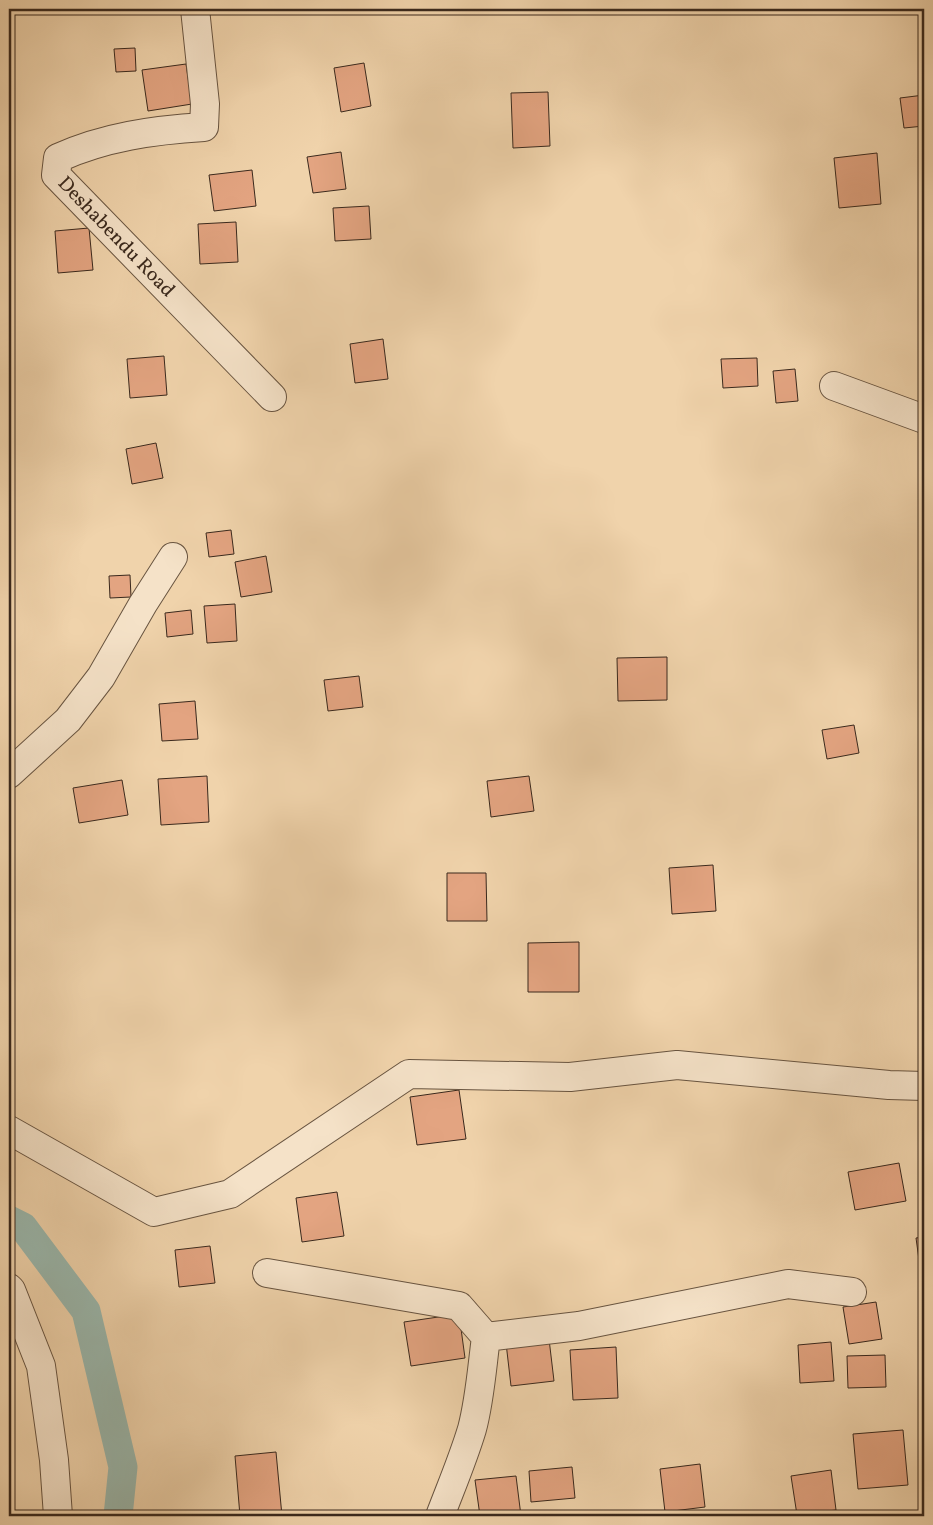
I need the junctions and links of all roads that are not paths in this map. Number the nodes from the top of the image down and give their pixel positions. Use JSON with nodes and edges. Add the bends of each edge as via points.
{"nodes":[{"id":1,"x":195,"y":9,"type":"edge"},
{"id":2,"x":834,"y":386,"type":"dead end"},
{"id":3,"x":272,"y":397,"type":"dead end"},
{"id":4,"x":924,"y":419,"type":"edge"},
{"id":5,"x":173,"y":557,"type":"dead end"},
{"id":6,"x":9,"y":774,"type":"edge"},
{"id":7,"x":924,"y":1086,"type":"edge"},
{"id":8,"x":9,"y":1130,"type":"edge"},
{"id":9,"x":267,"y":1273,"type":"dead end"},
{"id":10,"x":9,"y":1288,"type":"edge"},
{"id":11,"x":852,"y":1292,"type":"dead end"},
{"id":12,"x":486,"y":1337,"type":"junction"},
{"id":13,"x":58,"y":1516,"type":"edge"},
{"id":14,"x":440,"y":1516,"type":"edge"}],
"edges":[{"from":1,"to":3,"type":"street","name":"Deshabendu Road","via":[[204,127],[114,138],[80,148],[58,158],[56,175]]},
{"from":2,"to":4,"type":"street"},
{"from":5,"to":6,"type":"street","via":[[96,684],[68,720]]},
{"from":7,"to":8,"type":"street","via":[[677,1066],[570,1077],[409,1074],[230,1194],[154,1212]]},
{"from":9,"to":12,"type":"street","via":[[459,1306]]},
{"from":10,"to":13,"type":"street","via":[[41,1366]]},
{"from":11,"to":12,"type":"street","via":[[788,1284],[579,1326]]},
{"from":12,"to":14,"type":"street","via":[[472,1427]]}]}
